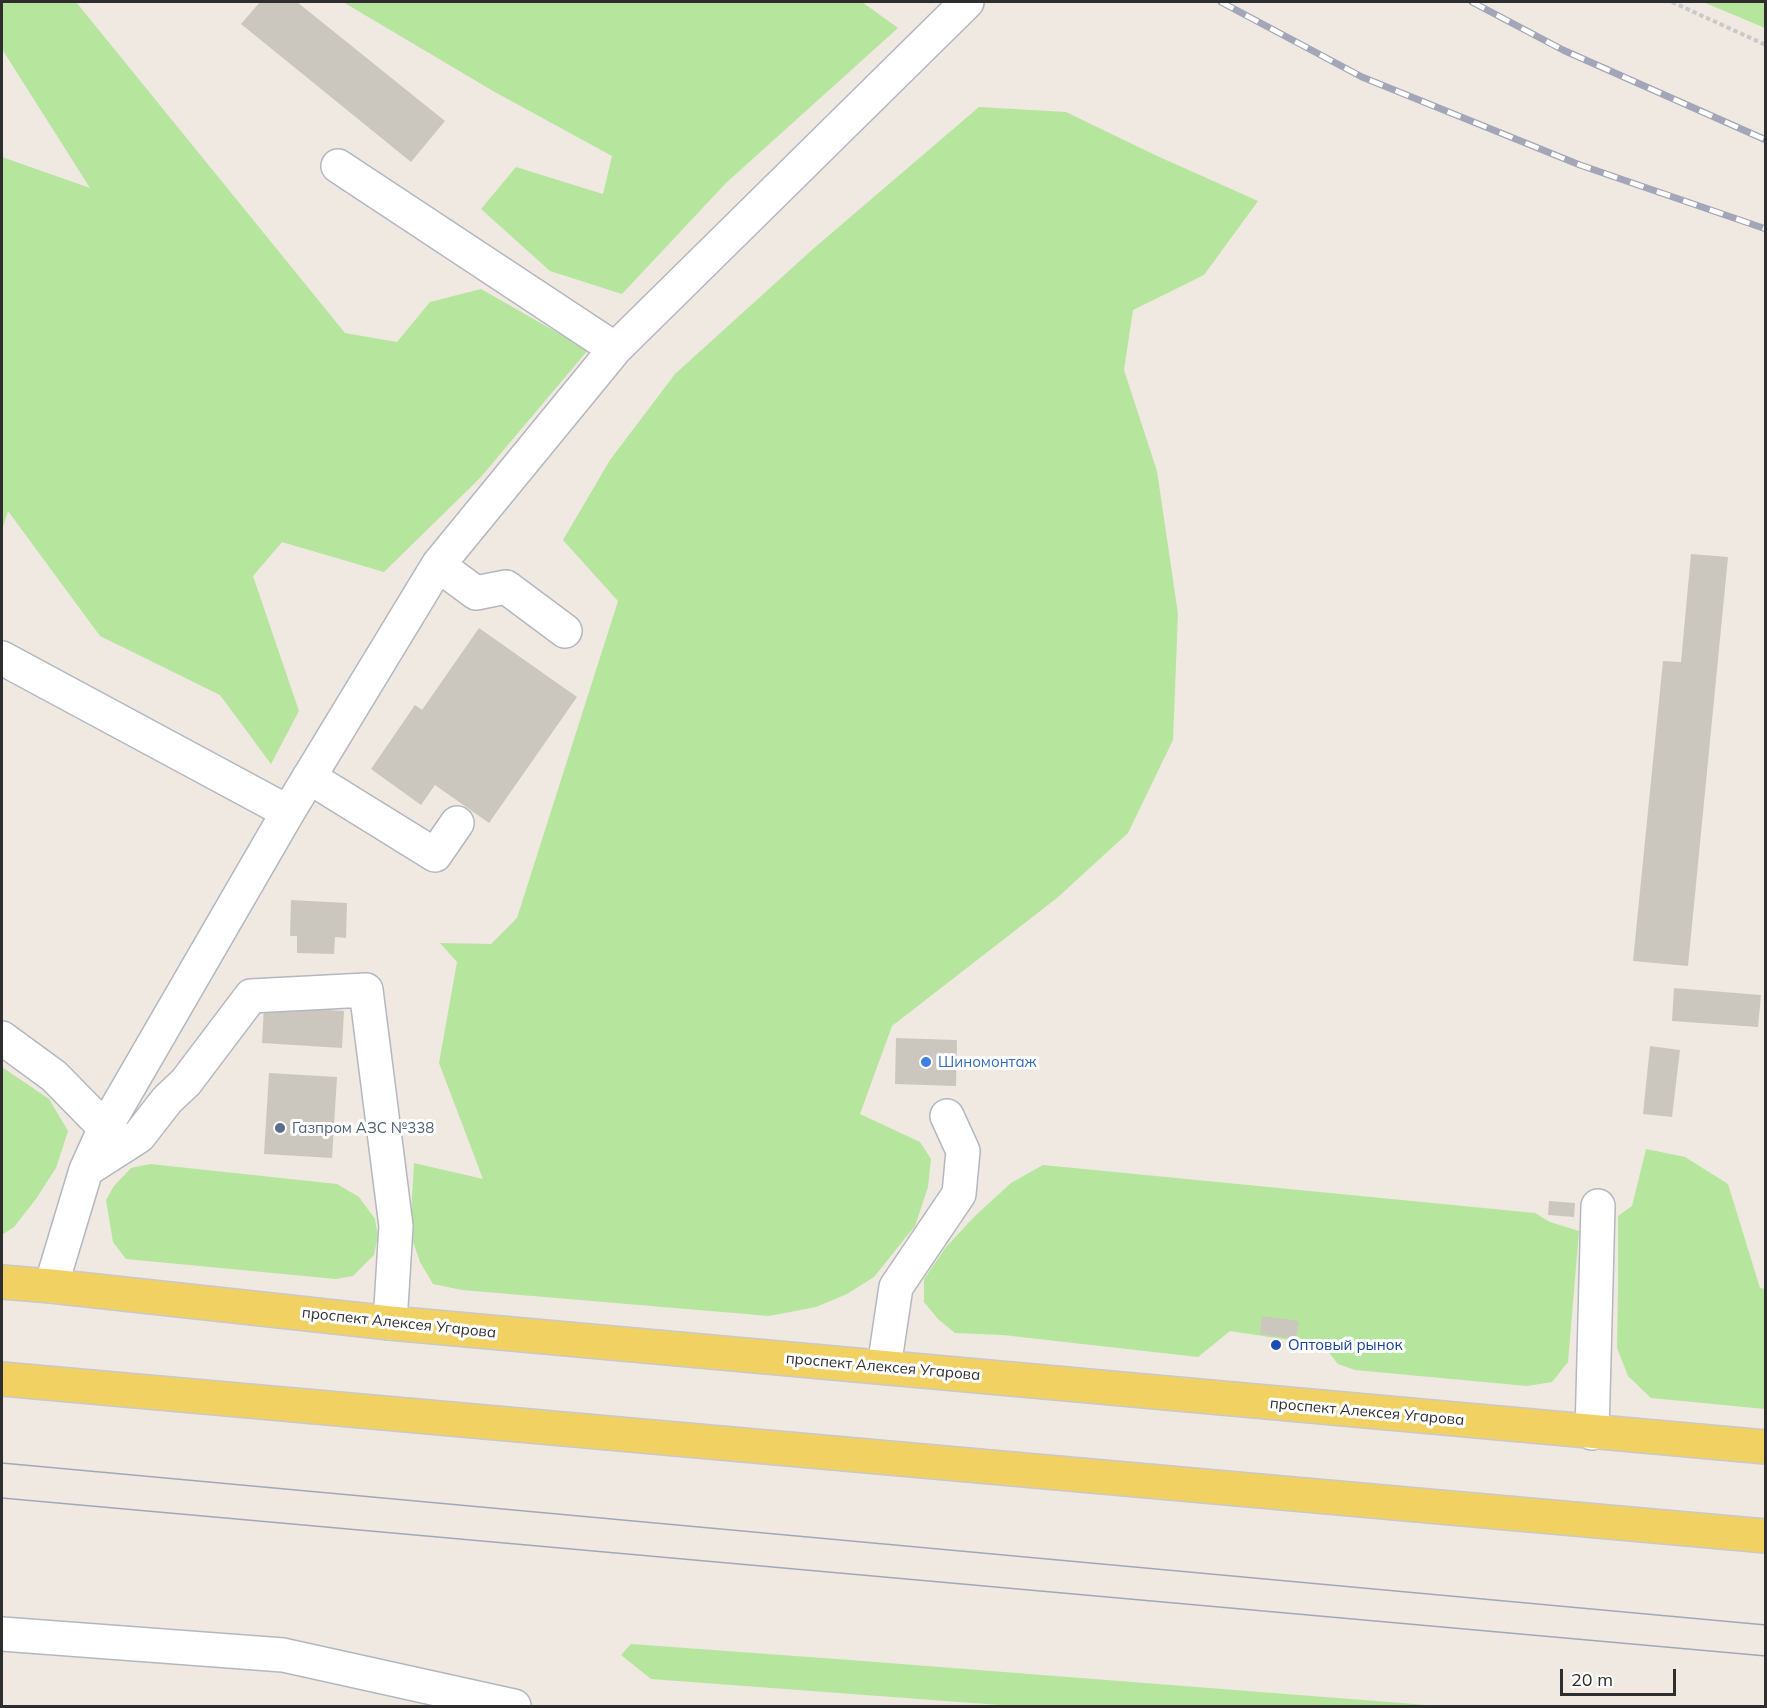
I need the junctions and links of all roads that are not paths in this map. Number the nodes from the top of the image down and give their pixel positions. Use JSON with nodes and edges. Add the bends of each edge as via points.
{"nodes":[{"id":1,"x":967,"y":2,"type":"edge"},
{"id":2,"x":338,"y":166,"type":"dead end"},
{"id":3,"x":615,"y":349,"type":"junction"},
{"id":4,"x":438,"y":565,"type":"junction"},
{"id":5,"x":565,"y":631,"type":"dead end"},
{"id":6,"x":2,"y":658,"type":"edge"},
{"id":7,"x":309,"y":777,"type":"junction"},
{"id":8,"x":288,"y":812,"type":"junction"},
{"id":9,"x":457,"y":824,"type":"dead end"},
{"id":10,"x":2,"y":1038,"type":"edge"},
{"id":11,"x":947,"y":1116,"type":"dead end"},
{"id":12,"x":105,"y":1128,"type":"junction"},
{"id":13,"x":86,"y":1170,"type":"junction"},
{"id":14,"x":1598,"y":1206,"type":"dead end"},
{"id":15,"x":2,"y":1282,"type":"edge"},
{"id":16,"x":51,"y":1286,"type":"junction"},
{"id":17,"x":390,"y":1323,"type":"junction"},
{"id":18,"x":884,"y":1367,"type":"junction"},
{"id":19,"x":2,"y":1379,"type":"edge"},
{"id":20,"x":1592,"y":1433,"type":"junction"},
{"id":21,"x":1766,"y":1447,"type":"edge"},
{"id":22,"x":1766,"y":1536,"type":"edge"},
{"id":23,"x":2,"y":1634,"type":"edge"},
{"id":24,"x":514,"y":1707,"type":"edge"}],
"edges":[{"from":1,"to":3,"type":"street"},
{"from":2,"to":3,"type":"street"},
{"from":3,"to":4,"type":"street"},
{"from":4,"to":5,"type":"street","via":[[476,593],[506,587]]},
{"from":4,"to":7,"type":"street"},
{"from":6,"to":8,"type":"street"},
{"from":7,"to":8,"type":"street"},
{"from":7,"to":9,"type":"street","via":[[435,855]]},
{"from":8,"to":12,"type":"street"},
{"from":10,"to":12,"type":"street","via":[[54,1076]]},
{"from":11,"to":18,"type":"street","via":[[963,1151],[959,1194],[896,1287]]},
{"from":12,"to":13,"type":"street"},
{"from":13,"to":16,"type":"street"},
{"from":13,"to":17,"type":"street","via":[[138,1136],[186,1082],[251,996],[366,990],[396,1226]]},
{"from":14,"to":20,"type":"street"},
{"from":15,"to":16,"type":"main road","name":"проспект Алексея Угарова"},
{"from":16,"to":17,"type":"main road","name":"проспект Алексея Угарова"},
{"from":17,"to":18,"type":"main road","name":"проспект Алексея Угарова"},
{"from":18,"to":20,"type":"main road","name":"проспект Алексея Угарова"},
{"from":19,"to":22,"type":"main road"},
{"from":20,"to":21,"type":"main road","name":"проспект Алексея Угарова"},
{"from":23,"to":24,"type":"street","via":[[283,1655]]}]}
